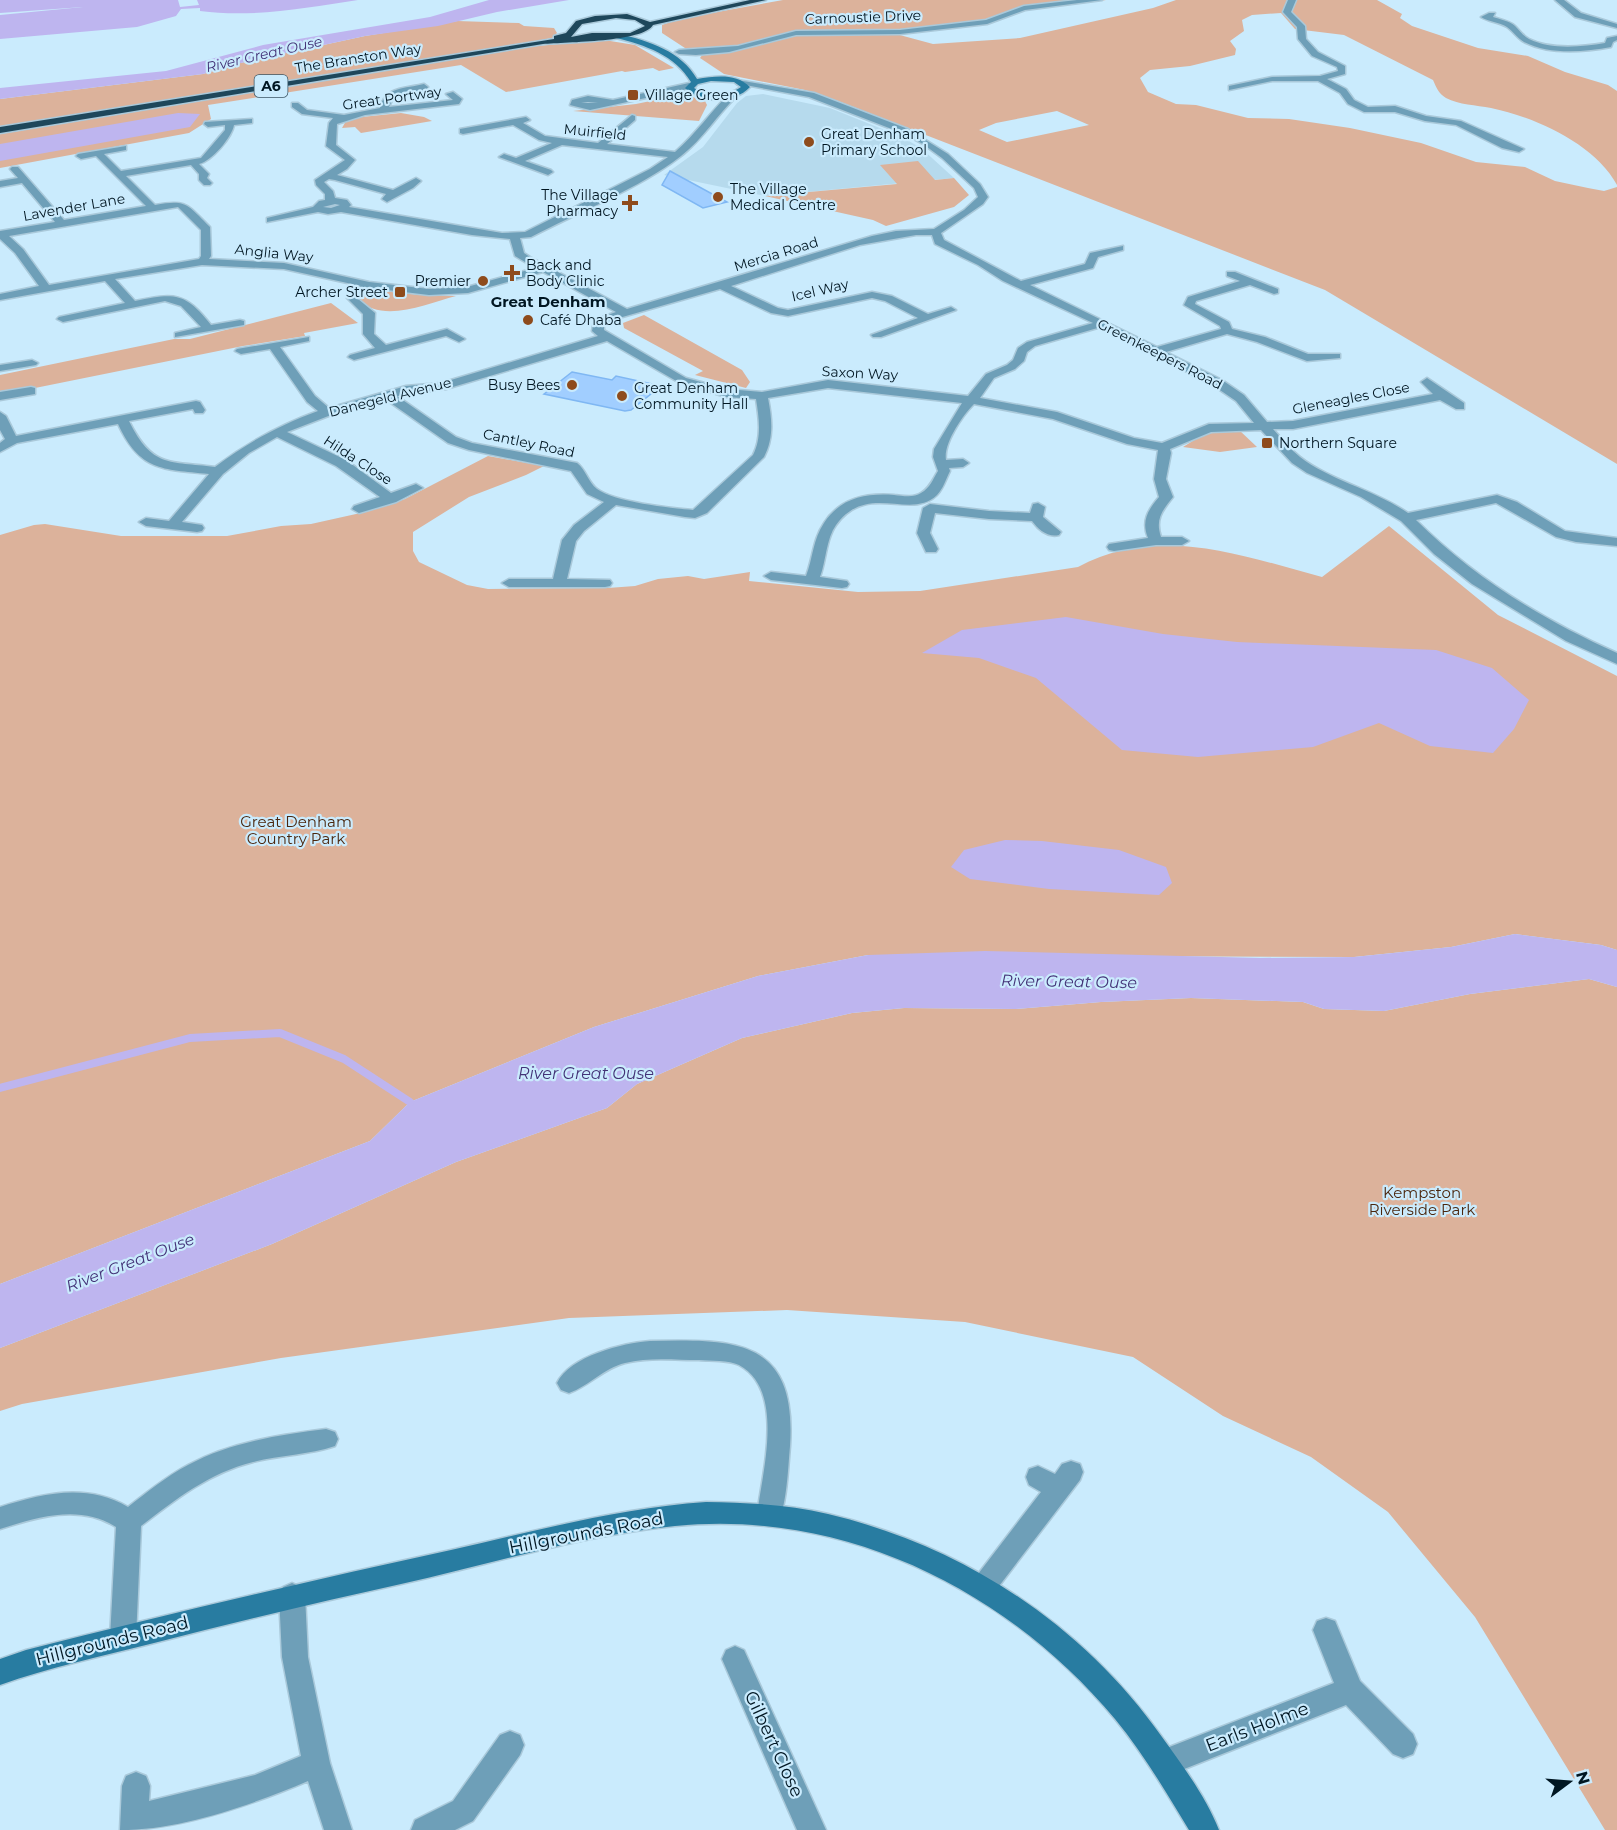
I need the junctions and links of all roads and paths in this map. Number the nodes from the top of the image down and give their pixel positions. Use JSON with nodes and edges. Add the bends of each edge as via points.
{"nodes":[{"id":1,"x":762,"y":0,"type":"edge"},
{"id":2,"x":1098,"y":0,"type":"edge"},
{"id":3,"x":1292,"y":0,"type":"edge"},
{"id":4,"x":1559,"y":0,"type":"edge"},
{"id":5,"x":696,"y":12,"type":"junction"},
{"id":6,"x":1492,"y":15,"type":"dead end"},
{"id":7,"x":628,"y":17,"type":"junction"},
{"id":8,"x":649,"y":26,"type":"junction"},
{"id":9,"x":1617,"y":26,"type":"edge"},
{"id":10,"x":576,"y":29,"type":"junction"},
{"id":11,"x":604,"y":36,"type":"junction"},
{"id":12,"x":619,"y":36,"type":"junction"},
{"id":13,"x":1617,"y":38,"type":"edge"},
{"id":14,"x":543,"y":42,"type":"junction"},
{"id":15,"x":679,"y":52,"type":"junction"},
{"id":16,"x":701,"y":53,"type":"junction"},
{"id":17,"x":687,"y":58,"type":"junction"},
{"id":18,"x":696,"y":64,"type":"dead end"},
{"id":19,"x":705,"y":72,"type":"dead end"},
{"id":20,"x":1320,"y":78,"type":"junction"},
{"id":21,"x":720,"y":79,"type":"junction"},
{"id":22,"x":692,"y":84,"type":"junction"},
{"id":23,"x":742,"y":86,"type":"junction"},
{"id":24,"x":1220,"y":86,"type":"dead end"},
{"id":25,"x":424,"y":87,"type":"dead end"},
{"id":26,"x":651,"y":88,"type":"dead end"},
{"id":27,"x":664,"y":92,"type":"junction"},
{"id":28,"x":697,"y":94,"type":"junction"},
{"id":29,"x":734,"y":94,"type":"junction"},
{"id":30,"x":708,"y":96,"type":"junction"},
{"id":31,"x":470,"y":98,"type":"dead end"},
{"id":32,"x":571,"y":105,"type":"dead end"},
{"id":33,"x":720,"y":107,"type":"junction"},
{"id":34,"x":295,"y":109,"type":"dead end"},
{"id":35,"x":384,"y":111,"type":"junction"},
{"id":36,"x":342,"y":117,"type":"junction"},
{"id":37,"x":632,"y":118,"type":"dead end"},
{"id":38,"x":528,"y":120,"type":"dead end"},
{"id":39,"x":249,"y":121,"type":"dead end"},
{"id":40,"x":515,"y":122,"type":"junction"},
{"id":41,"x":611,"y":123,"type":"dead end"},
{"id":42,"x":207,"y":124,"type":"dead end"},
{"id":43,"x":230,"y":124,"type":"junction"},
{"id":44,"x":624,"y":124,"type":"junction"},
{"id":45,"x":0,"y":130,"type":"edge"},
{"id":46,"x":464,"y":131,"type":"dead end"},
{"id":47,"x":561,"y":142,"type":"junction"},
{"id":48,"x":600,"y":146,"type":"junction"},
{"id":49,"x":1492,"y":146,"type":"dead end"},
{"id":50,"x":1505,"y":146,"type":"junction"},
{"id":51,"x":123,"y":148,"type":"dead end"},
{"id":52,"x":1519,"y":149,"type":"dead end"},
{"id":53,"x":98,"y":153,"type":"junction"},
{"id":54,"x":677,"y":155,"type":"junction"},
{"id":55,"x":81,"y":156,"type":"dead end"},
{"id":56,"x":504,"y":157,"type":"dead end"},
{"id":57,"x":517,"y":161,"type":"junction"},
{"id":58,"x":193,"y":162,"type":"junction"},
{"id":59,"x":15,"y":169,"type":"dead end"},
{"id":60,"x":548,"y":172,"type":"dead end"},
{"id":61,"x":120,"y":174,"type":"junction"},
{"id":62,"x":326,"y":176,"type":"junction"},
{"id":63,"x":23,"y":180,"type":"junction"},
{"id":64,"x":416,"y":181,"type":"dead end"},
{"id":65,"x":207,"y":183,"type":"dead end"},
{"id":66,"x":0,"y":184,"type":"edge"},
{"id":67,"x":330,"y":201,"type":"junction"},
{"id":68,"x":152,"y":207,"type":"junction"},
{"id":69,"x":318,"y":209,"type":"junction"},
{"id":70,"x":342,"y":209,"type":"junction"},
{"id":71,"x":271,"y":220,"type":"dead end"},
{"id":72,"x":62,"y":223,"type":"junction"},
{"id":73,"x":936,"y":232,"type":"junction"},
{"id":74,"x":0,"y":234,"type":"edge"},
{"id":75,"x":515,"y":237,"type":"junction"},
{"id":76,"x":1119,"y":248,"type":"dead end"},
{"id":77,"x":202,"y":262,"type":"junction"},
{"id":78,"x":543,"y":269,"type":"junction"},
{"id":79,"x":1230,"y":274,"type":"dead end"},
{"id":80,"x":108,"y":277,"type":"junction"},
{"id":81,"x":1250,"y":282,"type":"junction"},
{"id":82,"x":369,"y":285,"type":"junction"},
{"id":83,"x":721,"y":285,"type":"junction"},
{"id":84,"x":1020,"y":285,"type":"junction"},
{"id":85,"x":46,"y":288,"type":"junction"},
{"id":86,"x":1274,"y":291,"type":"dead end"},
{"id":87,"x":0,"y":297,"type":"edge"},
{"id":88,"x":133,"y":305,"type":"junction"},
{"id":89,"x":951,"y":310,"type":"dead end"},
{"id":90,"x":625,"y":312,"type":"junction"},
{"id":91,"x":927,"y":318,"type":"junction"},
{"id":92,"x":63,"y":320,"type":"dead end"},
{"id":93,"x":240,"y":323,"type":"dead end"},
{"id":94,"x":1101,"y":324,"type":"junction"},
{"id":95,"x":207,"y":328,"type":"junction"},
{"id":96,"x":1227,"y":332,"type":"junction"},
{"id":97,"x":178,"y":335,"type":"dead end"},
{"id":98,"x":877,"y":335,"type":"dead end"},
{"id":99,"x":607,"y":337,"type":"junction"},
{"id":100,"x":305,"y":339,"type":"dead end"},
{"id":101,"x":459,"y":339,"type":"dead end"},
{"id":102,"x":273,"y":345,"type":"junction"},
{"id":103,"x":384,"y":349,"type":"junction"},
{"id":104,"x":241,"y":351,"type":"dead end"},
{"id":105,"x":1155,"y":351,"type":"junction"},
{"id":106,"x":1336,"y":356,"type":"dead end"},
{"id":107,"x":354,"y":357,"type":"dead end"},
{"id":108,"x":32,"y":363,"type":"dead end"},
{"id":109,"x":1,"y":366,"type":"edge"},
{"id":110,"x":1427,"y":382,"type":"dead end"},
{"id":111,"x":31,"y":391,"type":"dead end"},
{"id":112,"x":387,"y":395,"type":"junction"},
{"id":113,"x":0,"y":396,"type":"edge"},
{"id":114,"x":762,"y":396,"type":"junction"},
{"id":115,"x":1442,"y":396,"type":"junction"},
{"id":116,"x":971,"y":400,"type":"junction"},
{"id":117,"x":1460,"y":406,"type":"dead end"},
{"id":118,"x":199,"y":410,"type":"dead end"},
{"id":119,"x":327,"y":412,"type":"junction"},
{"id":120,"x":0,"y":416,"type":"edge"},
{"id":121,"x":122,"y":419,"type":"junction"},
{"id":122,"x":1265,"y":428,"type":"junction"},
{"id":123,"x":276,"y":432,"type":"junction"},
{"id":124,"x":13,"y":440,"type":"junction"},
{"id":125,"x":1162,"y":447,"type":"junction"},
{"id":126,"x":0,"y":448,"type":"edge"},
{"id":127,"x":963,"y":463,"type":"dead end"},
{"id":128,"x":943,"y":464,"type":"junction"},
{"id":129,"x":218,"y":471,"type":"junction"},
{"id":130,"x":416,"y":488,"type":"dead end"},
{"id":131,"x":391,"y":499,"type":"junction"},
{"id":132,"x":614,"y":500,"type":"junction"},
{"id":133,"x":926,"y":503,"type":"junction"},
{"id":134,"x":359,"y":509,"type":"dead end"},
{"id":135,"x":1406,"y":518,"type":"junction"},
{"id":136,"x":146,"y":522,"type":"dead end"},
{"id":137,"x":172,"y":525,"type":"junction"},
{"id":138,"x":197,"y":528,"type":"dead end"},
{"id":139,"x":1054,"y":532,"type":"dead end"},
{"id":140,"x":1156,"y":541,"type":"junction"},
{"id":141,"x":1182,"y":541,"type":"dead end"},
{"id":142,"x":1617,"y":542,"type":"edge"},
{"id":143,"x":1114,"y":547,"type":"dead end"},
{"id":144,"x":931,"y":549,"type":"dead end"},
{"id":145,"x":771,"y":576,"type":"dead end"},
{"id":146,"x":812,"y":579,"type":"junction"},
{"id":147,"x":509,"y":583,"type":"dead end"},
{"id":148,"x":559,"y":583,"type":"junction"},
{"id":149,"x":605,"y":583,"type":"dead end"},
{"id":150,"x":842,"y":584,"type":"dead end"},
{"id":151,"x":1617,"y":659,"type":"edge"},
{"id":152,"x":569,"y":1383,"type":"dead end"},
{"id":153,"x":326,"y":1439,"type":"dead end"},
{"id":154,"x":1056,"y":1480,"type":"dead end"},
{"id":155,"x":769,"y":1515,"type":"junction"},
{"id":156,"x":0,"y":1518,"type":"edge"},
{"id":157,"x":129,"y":1521,"type":"junction"},
{"id":158,"x":984,"y":1586,"type":"junction"},
{"id":159,"x":292,"y":1595,"type":"junction"},
{"id":160,"x":1326,"y":1630,"type":"dead end"},
{"id":161,"x":123,"y":1638,"type":"junction"},
{"id":162,"x":735,"y":1659,"type":"dead end"},
{"id":163,"x":0,"y":1672,"type":"edge"},
{"id":164,"x":1350,"y":1690,"type":"junction"},
{"id":165,"x":1402,"y":1744,"type":"dead end"},
{"id":166,"x":510,"y":1745,"type":"dead end"},
{"id":167,"x":316,"y":1763,"type":"junction"},
{"id":168,"x":1164,"y":1763,"type":"junction"},
{"id":169,"x":136,"y":1786,"type":"dead end"},
{"id":170,"x":135,"y":1824,"type":"edge"},
{"id":171,"x":338,"y":1830,"type":"edge"},
{"id":172,"x":425,"y":1830,"type":"edge"},
{"id":173,"x":812,"y":1830,"type":"edge"},
{"id":174,"x":1205,"y":1830,"type":"edge"}],
"edges":[{"from":1,"to":5,"type":"highway"},
{"from":2,"to":16,"type":"street","name":"Carnoustie Drive","via":[[1024,8],[987,22],[917,30],[779,35],[747,46]]},
{"from":3,"to":20,"type":"street","via":[[1287,12],[1300,26],[1302,39],[1315,54],[1343,69],[1336,75]]},
{"from":4,"to":9,"type":"street","via":[[1578,15]]},
{"from":5,"to":7,"type":"highway","name":"The Branston Way"},
{"from":5,"to":8,"type":"highway"},
{"from":6,"to":13,"type":"street","via":[[1485,17],[1511,26],[1514,33],[1536,45],[1591,47],[1608,45]]},
{"from":7,"to":8,"type":"highway"},
{"from":7,"to":10,"type":"highway","name":"The Branston Way","via":[[594,18],[579,23]]},
{"from":8,"to":12,"type":"highway"},
{"from":8,"to":15,"type":"street","via":[[651,36]]},
{"from":10,"to":11,"type":"highway"},
{"from":10,"to":14,"type":"highway","name":"The Branston Way","number":"A6"},
{"from":11,"to":12,"type":"highway"},
{"from":11,"to":14,"type":"highway","name":"The Branston Way","number":"A6"},
{"from":12,"to":22,"type":"street","via":[[674,59],[686,68]]},
{"from":14,"to":45,"type":"highway","name":"The Branston Way","number":"A6"},
{"from":15,"to":16,"type":"street","name":"Carnoustie Drive"},
{"from":15,"to":17,"type":"street"},
{"from":16,"to":17,"type":"street","name":"Carnoustie Drive"},
{"from":17,"to":18,"type":"street"},
{"from":19,"to":21,"type":"street"},
{"from":20,"to":24,"type":"street","via":[[1272,79],[1235,90]]},
{"from":20,"to":50,"type":"street","via":[[1367,110],[1395,109],[1458,123]]},
{"from":21,"to":22,"type":"street"},
{"from":21,"to":23,"type":"street"},
{"from":22,"to":27,"type":"street"},
{"from":22,"to":28,"type":"street","via":[[691,91]]},
{"from":23,"to":29,"type":"street"},
{"from":23,"to":73,"type":"street","via":[[811,95],[915,136],[945,156],[982,192],[980,202]]},
{"from":25,"to":35,"type":"street","via":[[387,93]]},
{"from":26,"to":27,"type":"street"},
{"from":27,"to":28,"type":"street"},
{"from":27,"to":32,"type":"street","via":[[590,107]]},
{"from":28,"to":30,"type":"street"},
{"from":29,"to":30,"type":"street"},
{"from":29,"to":33,"type":"street"},
{"from":30,"to":33,"type":"street"},
{"from":31,"to":35,"type":"street","name":"Great Portway","via":[[454,96],[449,104]]},
{"from":33,"to":54,"type":"street","via":[[695,140]]},
{"from":34,"to":36,"type":"street"},
{"from":35,"to":36,"type":"street","name":"Great Portway"},
{"from":36,"to":62,"type":"street","name":"Great Portway","via":[[333,123],[331,146],[348,157],[350,163]]},
{"from":37,"to":44,"type":"street"},
{"from":38,"to":40,"type":"street"},
{"from":39,"to":43,"type":"street"},
{"from":40,"to":46,"type":"street"},
{"from":40,"to":47,"type":"street","name":"Muirfield","via":[[542,138]]},
{"from":41,"to":44,"type":"street"},
{"from":42,"to":43,"type":"street"},
{"from":43,"to":58,"type":"street","via":[[204,160]]},
{"from":44,"to":48,"type":"street"},
{"from":47,"to":48,"type":"street","name":"Muirfield"},
{"from":47,"to":57,"type":"street"},
{"from":48,"to":54,"type":"street","name":"Muirfield"},
{"from":49,"to":50,"type":"street"},
{"from":50,"to":52,"type":"street"},
{"from":51,"to":53,"type":"street"},
{"from":53,"to":55,"type":"street"},
{"from":53,"to":61,"type":"street"},
{"from":54,"to":75,"type":"street","via":[[535,232]]},
{"from":56,"to":57,"type":"street"},
{"from":57,"to":60,"type":"street"},
{"from":58,"to":61,"type":"street"},
{"from":58,"to":65,"type":"street"},
{"from":59,"to":63,"type":"street"},
{"from":61,"to":68,"type":"street"},
{"from":62,"to":64,"type":"street","via":[[344,178],[390,196]]},
{"from":62,"to":67,"type":"street","via":[[319,183],[330,193]]},
{"from":63,"to":66,"type":"street"},
{"from":63,"to":72,"type":"street"},
{"from":67,"to":69,"type":"street","via":[[319,204]]},
{"from":67,"to":70,"type":"street","via":[[344,202],[346,206]]},
{"from":68,"to":72,"type":"street","name":"Lavender Lane"},
{"from":68,"to":77,"type":"street","name":"Lavender Lane","via":[[181,205],[206,230],[206,256]]},
{"from":69,"to":70,"type":"street"},
{"from":69,"to":71,"type":"street"},
{"from":70,"to":75,"type":"street"},
{"from":72,"to":74,"type":"street","name":"Lavender Lane"},
{"from":73,"to":83,"type":"street","name":"Mercia Road","via":[[887,235]]},
{"from":73,"to":84,"type":"street","name":"Greenkeepers Road","via":[[939,242]]},
{"from":74,"to":85,"type":"street","via":[[19,251]]},
{"from":75,"to":78,"type":"street","via":[[519,254]]},
{"from":76,"to":84,"type":"street","via":[[1094,255],[1089,266]]},
{"from":77,"to":80,"type":"street","name":"Anglia Way"},
{"from":77,"to":82,"type":"street","name":"Anglia Way","via":[[284,266]]},
{"from":78,"to":82,"type":"street","name":"Anglia Way","via":[[458,292]]},
{"from":78,"to":90,"type":"street"},
{"from":79,"to":81,"type":"street"},
{"from":80,"to":85,"type":"street","name":"Anglia Way"},
{"from":80,"to":88,"type":"street"},
{"from":81,"to":86,"type":"street"},
{"from":81,"to":96,"type":"street","via":[[1192,299],[1189,305],[1225,324]]},
{"from":82,"to":103,"type":"street","via":[[352,297],[369,313],[369,338]]},
{"from":83,"to":90,"type":"street","name":"Mercia Road"},
{"from":83,"to":91,"type":"street","name":"Icel Way","via":[[775,311],[788,313],[872,295],[888,298]]},
{"from":84,"to":94,"type":"street","name":"Greenkeepers Road"},
{"from":85,"to":87,"type":"street","name":"Anglia Way"},
{"from":88,"to":92,"type":"street"},
{"from":88,"to":95,"type":"street","via":[[176,298],[184,301]]},
{"from":89,"to":91,"type":"street"},
{"from":90,"to":99,"type":"street","via":[[598,322],[598,331]]},
{"from":91,"to":98,"type":"street"},
{"from":93,"to":95,"type":"street"},
{"from":94,"to":105,"type":"street","name":"Greenkeepers Road"},
{"from":94,"to":116,"type":"street","via":[[1025,347],[1018,361],[990,376]]},
{"from":95,"to":97,"type":"street"},
{"from":96,"to":105,"type":"street"},
{"from":96,"to":106,"type":"street","via":[[1261,339],[1307,358]]},
{"from":99,"to":112,"type":"street","name":"Danegeld Avenue","via":[[442,386]]},
{"from":99,"to":114,"type":"street","name":"Saxon Way","via":[[682,380],[726,393]]},
{"from":100,"to":102,"type":"street"},
{"from":101,"to":103,"type":"street","via":[[447,332]]},
{"from":102,"to":104,"type":"street"},
{"from":102,"to":119,"type":"street","via":[[311,399]]},
{"from":103,"to":107,"type":"street"},
{"from":105,"to":122,"type":"street","name":"Greenkeepers Road","via":[[1228,389]]},
{"from":108,"to":109,"type":"street"},
{"from":110,"to":115,"type":"street","name":"Gleneagles Close"},
{"from":111,"to":113,"type":"street"},
{"from":112,"to":119,"type":"street","name":"Danegeld Avenue"},
{"from":112,"to":132,"type":"street","name":"Cantley Road","via":[[452,440],[572,466],[595,494]]},
{"from":114,"to":116,"type":"street","name":"Saxon Way","via":[[828,384]]},
{"from":114,"to":132,"type":"street","name":"Cantley Road","via":[[766,423],[758,457],[702,510],[684,513]]},
{"from":115,"to":117,"type":"street","name":"Gleneagles Close"},
{"from":115,"to":122,"type":"street","name":"Gleneagles Close"},
{"from":116,"to":125,"type":"street","name":"Saxon Way","via":[[1057,416],[1131,441]]},
{"from":116,"to":128,"type":"street","via":[[940,449]]},
{"from":118,"to":121,"type":"street","via":[[196,405]]},
{"from":119,"to":123,"type":"street","name":"Danegeld Avenue"},
{"from":120,"to":124,"type":"street"},
{"from":121,"to":124,"type":"street"},
{"from":121,"to":129,"type":"street","via":[[146,457]]},
{"from":122,"to":125,"type":"street","via":[[1209,428]]},
{"from":122,"to":135,"type":"street","name":"Greenkeepers Road","via":[[1304,465]]},
{"from":123,"to":129,"type":"street","name":"Danegeld Avenue"},
{"from":123,"to":131,"type":"street","name":"Hilda Close","via":[[341,464]]},
{"from":124,"to":126,"type":"street"},
{"from":125,"to":140,"type":"street","via":[[1165,453],[1160,479],[1166,496],[1152,512],[1150,530]]},
{"from":127,"to":128,"type":"street"},
{"from":128,"to":133,"type":"street","via":[[944,471]]},
{"from":129,"to":137,"type":"street","name":"Danegeld Avenue"},
{"from":130,"to":131,"type":"street","name":"Hilda Close"},
{"from":131,"to":134,"type":"street","name":"Hilda Close"},
{"from":132,"to":148,"type":"street","via":[[569,540]]},
{"from":133,"to":139,"type":"street","via":[[989,515],[1037,511],[1042,525]]},
{"from":133,"to":144,"type":"street","via":[[922,535]]},
{"from":133,"to":146,"type":"street","via":[[873,497],[849,503],[830,523]]},
{"from":135,"to":142,"type":"street","via":[[1497,498],[1554,532]]},
{"from":135,"to":151,"type":"street","name":"Greenkeepers Road","via":[[1477,581],[1571,638]]},
{"from":136,"to":137,"type":"street"},
{"from":137,"to":138,"type":"street"},
{"from":140,"to":141,"type":"street"},
{"from":140,"to":143,"type":"street"},
{"from":145,"to":146,"type":"street"},
{"from":146,"to":150,"type":"street"},
{"from":147,"to":148,"type":"street"},
{"from":148,"to":149,"type":"street"},
{"from":152,"to":155,"type":"street","via":[[593,1365],[627,1353],[659,1351],[744,1357],[774,1387],[779,1414]]},
{"from":153,"to":157,"type":"street","via":[[290,1435],[208,1466]]},
{"from":154,"to":158,"type":"street"},
{"from":155,"to":158,"type":"street","name":"Hillgrounds Road","via":[[869,1534]]},
{"from":155,"to":159,"type":"street","name":"Hillgrounds Road","via":[[706,1513],[644,1519]]},
{"from":156,"to":157,"type":"street","via":[[35,1507],[72,1504],[101,1506]]},
{"from":157,"to":161,"type":"street"},
{"from":158,"to":168,"type":"street","name":"Hillgrounds Road","via":[[1034,1621],[1078,1662],[1123,1708]]},
{"from":159,"to":161,"type":"street","name":"Hillgrounds Road"},
{"from":159,"to":167,"type":"street","via":[[295,1657]]},
{"from":160,"to":164,"type":"street"},
{"from":161,"to":163,"type":"street","name":"Hillgrounds Road"},
{"from":162,"to":173,"type":"street","name":"Gilbert Close"},
{"from":164,"to":165,"type":"street"},
{"from":164,"to":168,"type":"street","name":"Earls Holme"},
{"from":166,"to":172,"type":"street","via":[[463,1811]]},
{"from":167,"to":170,"type":"street","via":[[255,1789]]},
{"from":167,"to":171,"type":"street"},
{"from":168,"to":174,"type":"street","name":"Hillgrounds Road"},
{"from":169,"to":170,"type":"street"}]}
